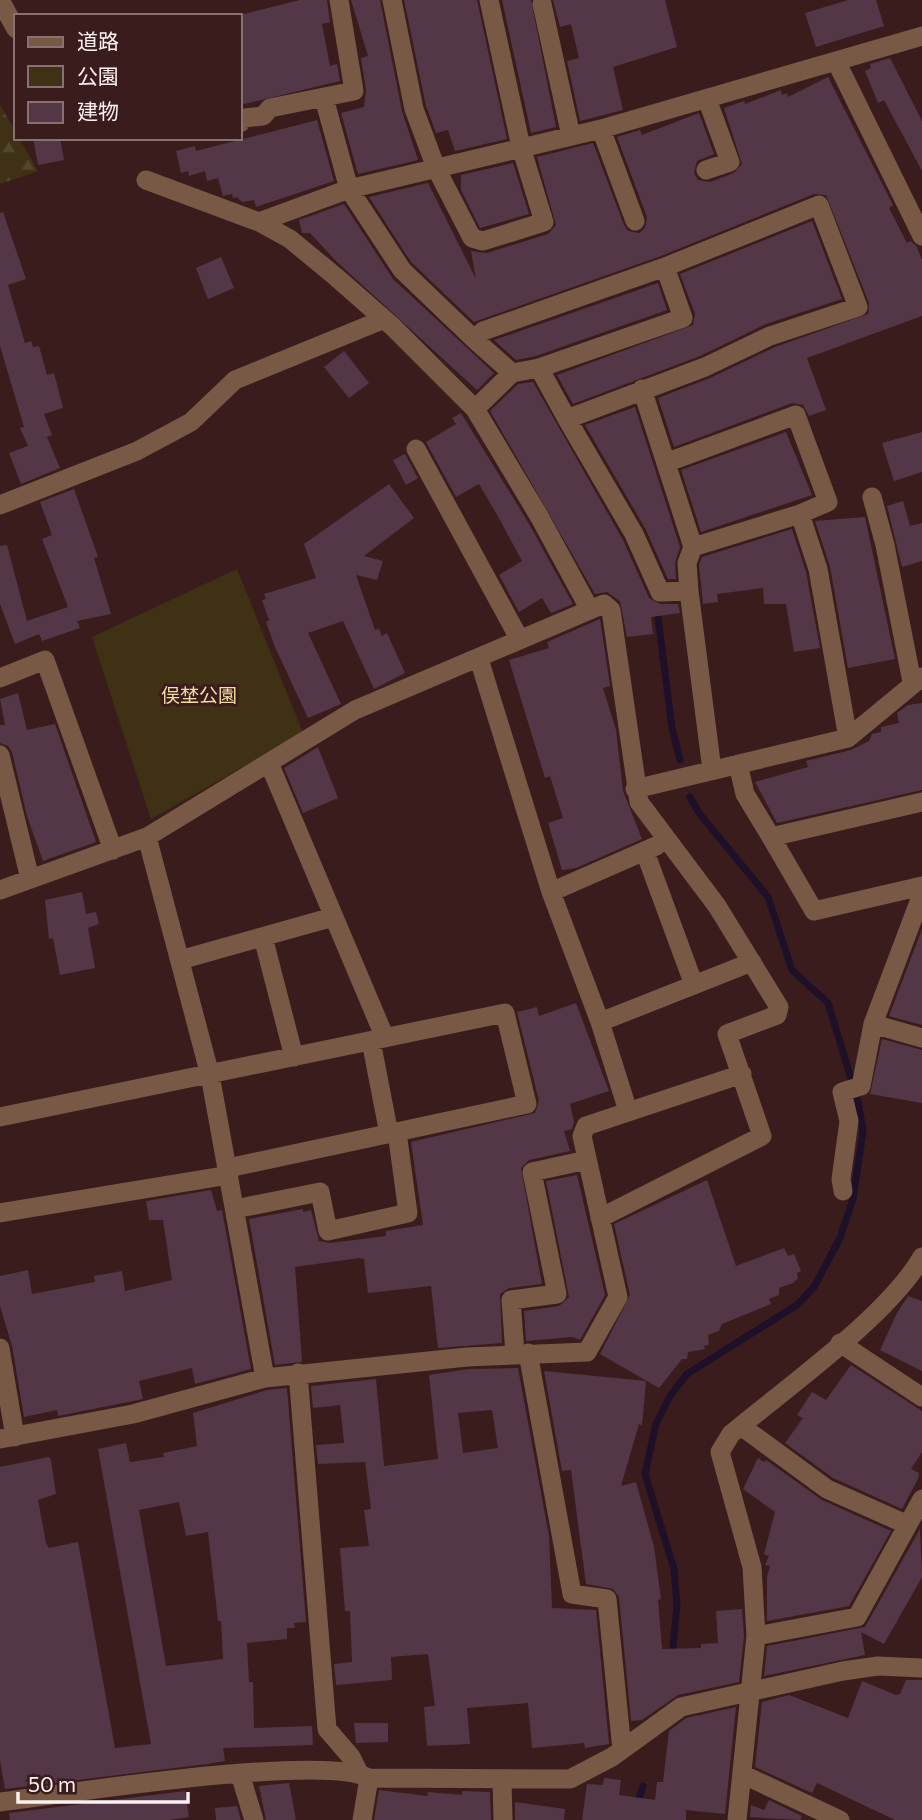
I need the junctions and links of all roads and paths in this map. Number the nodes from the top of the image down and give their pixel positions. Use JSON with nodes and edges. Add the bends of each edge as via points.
{"nodes":[{"id":1,"x":0,"y":0,"type":"edge"},
{"id":2,"x":339,"y":0,"type":"edge"},
{"id":3,"x":391,"y":0,"type":"edge"},
{"id":4,"x":489,"y":0,"type":"edge"},
{"id":5,"x":542,"y":4,"type":"dead end"},
{"id":6,"x":14,"y":25,"type":"edge"},
{"id":7,"x":922,"y":36,"type":"edge"},
{"id":8,"x":837,"y":63,"type":"junction"},
{"id":9,"x":324,"y":98,"type":"junction"},
{"id":10,"x":707,"y":99,"type":"junction"},
{"id":11,"x":242,"y":120,"type":"edge"},
{"id":12,"x":601,"y":129,"type":"junction"},
{"id":13,"x":571,"y":136,"type":"junction"},
{"id":14,"x":521,"y":147,"type":"junction"},
{"id":15,"x":436,"y":168,"type":"junction"},
{"id":16,"x":706,"y":170,"type":"dead end"},
{"id":17,"x":146,"y":180,"type":"dead end"},
{"id":18,"x":349,"y":189,"type":"junction"},
{"id":19,"x":635,"y":221,"type":"dead end"},
{"id":20,"x":259,"y":222,"type":"junction"},
{"id":21,"x":922,"y":236,"type":"edge"},
{"id":22,"x":665,"y":267,"type":"junction"},
{"id":23,"x":382,"y":320,"type":"junction"},
{"id":24,"x":475,"y":340,"type":"junction"},
{"id":25,"x":540,"y":368,"type":"junction"},
{"id":26,"x":512,"y":373,"type":"junction"},
{"id":27,"x":642,"y":390,"type":"junction"},
{"id":28,"x":475,"y":409,"type":"junction"},
{"id":29,"x":567,"y":419,"type":"junction"},
{"id":30,"x":416,"y":449,"type":"dead end"},
{"id":31,"x":668,"y":462,"type":"junction"},
{"id":32,"x":872,"y":497,"type":"dead end"},
{"id":33,"x":0,"y":505,"type":"edge"},
{"id":34,"x":800,"y":514,"type":"junction"},
{"id":35,"x":693,"y":547,"type":"junction"},
{"id":36,"x":689,"y":591,"type":"junction"},
{"id":37,"x":590,"y":610,"type":"junction"},
{"id":38,"x":520,"y":640,"type":"junction"},
{"id":39,"x":479,"y":659,"type":"junction"},
{"id":40,"x":0,"y":678,"type":"edge"},
{"id":41,"x":917,"y":680,"type":"edge"},
{"id":42,"x":848,"y":738,"type":"junction"},
{"id":43,"x":0,"y":755,"type":"edge"},
{"id":44,"x":268,"y":763,"type":"junction"},
{"id":45,"x":738,"y":764,"type":"junction"},
{"id":46,"x":712,"y":770,"type":"junction"},
{"id":47,"x":635,"y":789,"type":"junction"},
{"id":48,"x":922,"y":802,"type":"edge"},
{"id":49,"x":146,"y":837,"type":"junction"},
{"id":50,"x":771,"y":837,"type":"junction"},
{"id":51,"x":669,"y":839,"type":"junction"},
{"id":52,"x":113,"y":850,"type":"junction"},
{"id":53,"x":645,"y":852,"type":"junction"},
{"id":54,"x":30,"y":879,"type":"junction"},
{"id":55,"x":922,"y":887,"type":"edge"},
{"id":56,"x":0,"y":890,"type":"edge"},
{"id":57,"x":551,"y":892,"type":"junction"},
{"id":58,"x":922,"y":894,"type":"edge"},
{"id":59,"x":333,"y":917,"type":"junction"},
{"id":60,"x":263,"y":937,"type":"junction"},
{"id":61,"x":180,"y":960,"type":"junction"},
{"id":62,"x":751,"y":962,"type":"junction"},
{"id":63,"x":694,"y":985,"type":"junction"},
{"id":64,"x":600,"y":1022,"type":"junction"},
{"id":65,"x":873,"y":1024,"type":"junction"},
{"id":66,"x":922,"y":1038,"type":"edge"},
{"id":67,"x":378,"y":1039,"type":"junction"},
{"id":68,"x":294,"y":1057,"type":"junction"},
{"id":69,"x":742,"y":1074,"type":"junction"},
{"id":70,"x":210,"y":1075,"type":"junction"},
{"id":71,"x":628,"y":1111,"type":"junction"},
{"id":72,"x":0,"y":1117,"type":"edge"},
{"id":73,"x":393,"y":1133,"type":"junction"},
{"id":74,"x":587,"y":1160,"type":"junction"},
{"id":75,"x":229,"y":1172,"type":"junction"},
{"id":76,"x":843,"y":1191,"type":"dead end"},
{"id":77,"x":236,"y":1209,"type":"junction"},
{"id":78,"x":0,"y":1213,"type":"edge"},
{"id":79,"x":600,"y":1218,"type":"junction"},
{"id":80,"x":922,"y":1257,"type":"edge"},
{"id":81,"x":840,"y":1343,"type":"junction"},
{"id":82,"x":0,"y":1348,"type":"edge"},
{"id":83,"x":521,"y":1353,"type":"junction"},
{"id":84,"x":298,"y":1374,"type":"junction"},
{"id":85,"x":265,"y":1378,"type":"junction"},
{"id":86,"x":922,"y":1397,"type":"edge"},
{"id":87,"x":741,"y":1426,"type":"junction"},
{"id":88,"x":8,"y":1438,"type":"edge"},
{"id":89,"x":922,"y":1499,"type":"edge"},
{"id":90,"x":908,"y":1525,"type":"junction"},
{"id":91,"x":756,"y":1636,"type":"junction"},
{"id":92,"x":922,"y":1668,"type":"edge"},
{"id":93,"x":751,"y":1692,"type":"junction"},
{"id":94,"x":622,"y":1750,"type":"junction"},
{"id":95,"x":240,"y":1774,"type":"junction"},
{"id":96,"x":364,"y":1775,"type":"junction"},
{"id":97,"x":744,"y":1775,"type":"junction"},
{"id":98,"x":502,"y":1781,"type":"junction"},
{"id":99,"x":0,"y":1802,"type":"edge"},
{"id":100,"x":254,"y":1820,"type":"edge"},
{"id":101,"x":362,"y":1820,"type":"edge"},
{"id":102,"x":503,"y":1820,"type":"edge"},
{"id":103,"x":737,"y":1820,"type":"edge"},
{"id":104,"x":841,"y":1820,"type":"edge"}],
"edges":[{"from":1,"to":6,"type":"street"},
{"from":2,"to":9,"type":"street","via":[[354,90]]},
{"from":3,"to":15,"type":"street","via":[[405,75]]},
{"from":4,"to":14,"type":"street"},
{"from":5,"to":13,"type":"street"},
{"from":7,"to":8,"type":"street"},
{"from":8,"to":10,"type":"street"},
{"from":8,"to":21,"type":"street"},
{"from":9,"to":11,"type":"street","via":[[270,108],[263,116]]},
{"from":9,"to":18,"type":"street"},
{"from":10,"to":12,"type":"street"},
{"from":10,"to":16,"type":"street","via":[[730,162]]},
{"from":12,"to":13,"type":"street"},
{"from":12,"to":19,"type":"street"},
{"from":13,"to":14,"type":"street"},
{"from":14,"to":15,"type":"street"},
{"from":14,"to":15,"type":"street","via":[[544,222],[483,242],[472,238]]},
{"from":15,"to":18,"type":"street"},
{"from":17,"to":20,"type":"street"},
{"from":18,"to":20,"type":"street"},
{"from":18,"to":24,"type":"street","via":[[402,270]]},
{"from":20,"to":23,"type":"street","via":[[290,239]]},
{"from":22,"to":24,"type":"street","via":[[483,331]]},
{"from":22,"to":25,"type":"street","via":[[683,318]]},
{"from":22,"to":27,"type":"street","via":[[819,205],[858,307],[770,336]]},
{"from":23,"to":28,"type":"street"},
{"from":23,"to":33,"type":"street","via":[[235,380],[191,422],[137,451]]},
{"from":24,"to":26,"type":"street"},
{"from":25,"to":26,"type":"street"},
{"from":25,"to":29,"type":"street"},
{"from":26,"to":28,"type":"street"},
{"from":27,"to":29,"type":"street"},
{"from":27,"to":31,"type":"street"},
{"from":28,"to":37,"type":"street"},
{"from":29,"to":36,"type":"street","via":[[634,534],[660,592]]},
{"from":30,"to":38,"type":"street"},
{"from":31,"to":34,"type":"street","via":[[796,415],[828,502]]},
{"from":31,"to":35,"type":"street"},
{"from":32,"to":41,"type":"street"},
{"from":34,"to":35,"type":"street"},
{"from":34,"to":42,"type":"street","via":[[818,569]]},
{"from":35,"to":36,"type":"street","via":[[687,564]]},
{"from":36,"to":46,"type":"street"},
{"from":37,"to":38,"type":"street"},
{"from":37,"to":47,"type":"street","via":[[604,604],[611,610]]},
{"from":38,"to":39,"type":"street"},
{"from":39,"to":44,"type":"street","via":[[355,710]]},
{"from":39,"to":57,"type":"street"},
{"from":40,"to":52,"type":"street","via":[[45,660]]},
{"from":41,"to":42,"type":"street"},
{"from":42,"to":45,"type":"street"},
{"from":43,"to":54,"type":"street"},
{"from":44,"to":49,"type":"street"},
{"from":44,"to":59,"type":"street"},
{"from":45,"to":46,"type":"street"},
{"from":45,"to":50,"type":"street","via":[[745,794]]},
{"from":46,"to":47,"type":"street"},
{"from":47,"to":51,"type":"street","via":[[639,802]]},
{"from":48,"to":50,"type":"street"},
{"from":49,"to":52,"type":"street"},
{"from":49,"to":61,"type":"street"},
{"from":50,"to":55,"type":"street","via":[[814,911]]},
{"from":51,"to":53,"type":"street"},
{"from":51,"to":62,"type":"street"},
{"from":52,"to":54,"type":"street"},
{"from":53,"to":57,"type":"street"},
{"from":53,"to":63,"type":"street"},
{"from":54,"to":56,"type":"street"},
{"from":57,"to":64,"type":"street"},
{"from":58,"to":65,"type":"street"},
{"from":59,"to":60,"type":"street"},
{"from":59,"to":67,"type":"street"},
{"from":60,"to":61,"type":"street"},
{"from":60,"to":68,"type":"street"},
{"from":61,"to":70,"type":"street"},
{"from":62,"to":63,"type":"street"},
{"from":62,"to":69,"type":"street","via":[[779,1007],[777,1015],[727,1034]]},
{"from":63,"to":64,"type":"street"},
{"from":64,"to":71,"type":"street"},
{"from":65,"to":66,"type":"street"},
{"from":65,"to":76,"type":"street","via":[[861,1086],[842,1092],[849,1121]]},
{"from":67,"to":68,"type":"street"},
{"from":67,"to":73,"type":"street"},
{"from":67,"to":73,"type":"street","via":[[505,1013],[527,1104]]},
{"from":68,"to":70,"type":"street"},
{"from":69,"to":71,"type":"street"},
{"from":69,"to":79,"type":"street","via":[[762,1136]]},
{"from":70,"to":72,"type":"street"},
{"from":70,"to":75,"type":"street"},
{"from":71,"to":74,"type":"street","via":[[586,1126],[582,1136]]},
{"from":73,"to":75,"type":"street"},
{"from":73,"to":77,"type":"street","via":[[408,1213],[328,1230],[320,1192]]},
{"from":74,"to":79,"type":"street"},
{"from":74,"to":83,"type":"street","via":[[532,1172],[557,1294],[511,1300]]},
{"from":75,"to":77,"type":"street"},
{"from":75,"to":78,"type":"street"},
{"from":77,"to":85,"type":"street"},
{"from":79,"to":83,"type":"street","via":[[618,1297],[587,1352]]},
{"from":80,"to":81,"type":"street","via":[[911,1275]]},
{"from":81,"to":86,"type":"street"},
{"from":81,"to":87,"type":"street"},
{"from":82,"to":88,"type":"street"},
{"from":83,"to":84,"type":"street"},
{"from":83,"to":94,"type":"street","via":[[572,1594],[607,1600]]},
{"from":84,"to":85,"type":"street"},
{"from":84,"to":96,"type":"street","via":[[327,1729]]},
{"from":85,"to":88,"type":"street","via":[[133,1414]]},
{"from":87,"to":90,"type":"street","via":[[827,1489]]},
{"from":87,"to":91,"type":"street","via":[[720,1452],[752,1567]]},
{"from":89,"to":90,"type":"street"},
{"from":90,"to":91,"type":"street","via":[[858,1617]]},
{"from":91,"to":93,"type":"street"},
{"from":92,"to":93,"type":"street","via":[[878,1666]]},
{"from":93,"to":94,"type":"street","via":[[681,1707]]},
{"from":93,"to":97,"type":"street"},
{"from":94,"to":98,"type":"street","via":[[570,1779]]},
{"from":95,"to":96,"type":"street","via":[[332,1770]]},
{"from":95,"to":99,"type":"street"},
{"from":95,"to":100,"type":"street"},
{"from":96,"to":98,"type":"street"},
{"from":96,"to":101,"type":"street"},
{"from":97,"to":103,"type":"street"},
{"from":97,"to":104,"type":"street"},
{"from":98,"to":102,"type":"street"}]}
